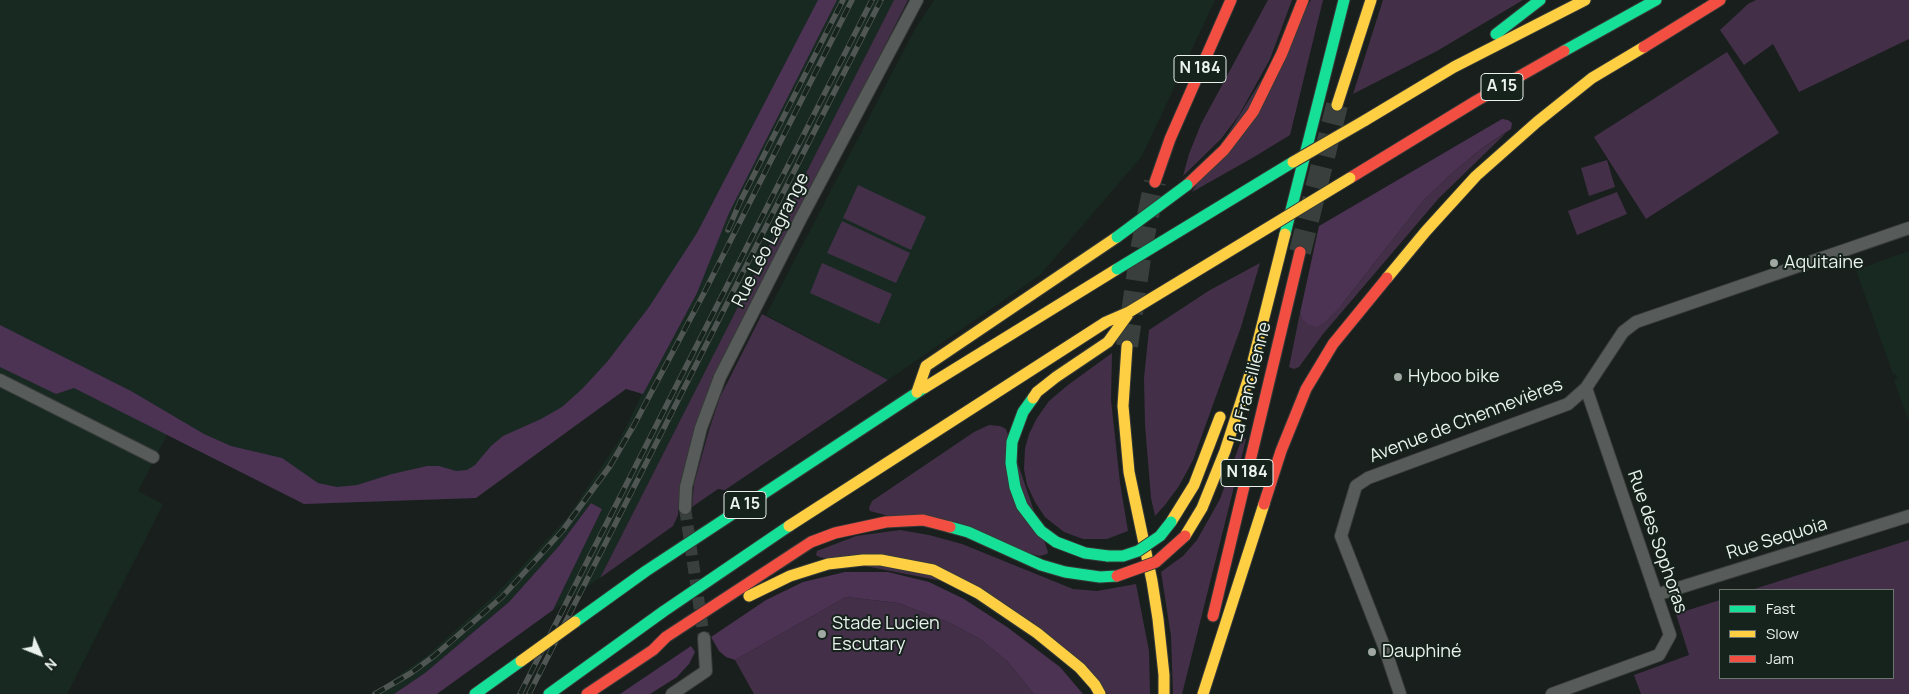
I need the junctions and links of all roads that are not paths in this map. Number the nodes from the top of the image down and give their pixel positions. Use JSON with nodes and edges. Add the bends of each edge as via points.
{"nodes":[{"id":1,"x":917,"y":0,"type":"edge"},
{"id":2,"x":1230,"y":0,"type":"edge"},
{"id":3,"x":1303,"y":0,"type":"edge"},
{"id":4,"x":1344,"y":0,"type":"edge"},
{"id":5,"x":1363,"y":0,"type":"edge"},
{"id":6,"x":1372,"y":0,"type":"edge"},
{"id":7,"x":1540,"y":0,"type":"edge"},
{"id":8,"x":1585,"y":0,"type":"edge"},
{"id":9,"x":1656,"y":0,"type":"edge"},
{"id":10,"x":1720,"y":0,"type":"edge"},
{"id":11,"x":1240,"y":9,"type":"dead end"},
{"id":12,"x":1454,"y":67,"type":"junction"},
{"id":13,"x":1170,"y":139,"type":"junction"},
{"id":14,"x":1293,"y":149,"type":"dead end"},
{"id":15,"x":1286,"y":177,"type":"dead end"},
{"id":16,"x":1155,"y":182,"type":"tunnel mouth"},
{"id":17,"x":1279,"y":205,"type":"dead end"},
{"id":18,"x":1909,"y":228,"type":"edge"},
{"id":19,"x":1270,"y":242,"type":"dead end"},
{"id":20,"x":1300,"y":252,"type":"tunnel mouth"},
{"id":21,"x":1129,"y":312,"type":"junction"},
{"id":22,"x":1127,"y":346,"type":"tunnel mouth"},
{"id":23,"x":0,"y":380,"type":"edge"},
{"id":24,"x":1586,"y":388,"type":"junction"},
{"id":25,"x":917,"y":392,"type":"junction"},
{"id":26,"x":1223,"y":408,"type":"dead end"},
{"id":27,"x":152,"y":457,"type":"dead end"},
{"id":28,"x":685,"y":508,"type":"tunnel mouth"},
{"id":29,"x":1909,"y":516,"type":"edge"},
{"id":30,"x":1656,"y":595,"type":"junction"},
{"id":31,"x":1211,"y":624,"type":"dead end"},
{"id":32,"x":704,"y":638,"type":"tunnel mouth"},
{"id":33,"x":653,"y":650,"type":"junction"},
{"id":34,"x":1200,"y":668,"type":"dead end"},
{"id":35,"x":475,"y":694,"type":"edge"},
{"id":36,"x":549,"y":694,"type":"edge"},
{"id":37,"x":586,"y":694,"type":"edge"},
{"id":38,"x":672,"y":694,"type":"edge"},
{"id":39,"x":1100,"y":694,"type":"edge"},
{"id":40,"x":1164,"y":694,"type":"edge"},
{"id":41,"x":1193,"y":694,"type":"edge"},
{"id":42,"x":1203,"y":694,"type":"edge"},
{"id":43,"x":1400,"y":694,"type":"edge"},
{"id":44,"x":1552,"y":694,"type":"edge"}],
"edges":[{"from":1,"to":28,"type":"street","name":"Rue Léo Lagrange","via":[[720,377],[701,428],[686,487]]},
{"from":2,"to":13,"type":"highway","number":"N 184"},
{"from":3,"to":25,"type":"highway","bridge":true,"via":[[1253,112],[1224,150],[1187,185],[1117,237],[926,366]]},
{"from":4,"to":33,"type":"highway","bridge":true,"via":[[1249,376],[1212,484],[1185,536],[1156,562],[1117,576],[1100,576],[1057,570],[968,532],[923,520],[886,522],[835,532],[811,542],[774,565],[666,636]]},
{"from":5,"to":6,"type":"highway","via":[[1337,106]]},
{"from":7,"to":12,"type":"highway"},
{"from":8,"to":12,"type":"highway","number":"A 15"},
{"from":9,"to":21,"type":"highway","number":"A 15","bridge":true,"via":[[1476,101]]},
{"from":10,"to":42,"type":"highway","via":[[1592,78],[1476,176],[1333,344],[1306,389],[1281,451]]},
{"from":11,"to":13,"type":"highway"},
{"from":12,"to":25,"type":"highway","number":"A 15","bridge":true,"via":[[1260,181]]},
{"from":13,"to":16,"type":"highway","number":"N 184"},
{"from":14,"to":15,"type":"highway"},
{"from":17,"to":19,"type":"highway"},
{"from":18,"to":24,"type":"street","name":"Avenue de Chennevières","via":[[1636,322],[1623,332]]},
{"from":20,"to":31,"type":"highway","name":"La Francilienne","number":"N 184"},
{"from":21,"to":26,"type":"highway","bridge":true,"via":[[1108,342],[1037,392],[1017,425],[1011,463],[1015,487],[1022,506],[1041,531],[1056,542],[1085,553],[1122,556],[1138,551],[1160,536],[1194,485]]},
{"from":21,"to":36,"type":"highway","number":"A 15","via":[[1106,322],[789,526]]},
{"from":22,"to":40,"type":"highway","via":[[1123,406],[1128,472],[1152,581]]},
{"from":23,"to":27,"type":"street"},
{"from":24,"to":30,"type":"street","name":"Rue des Sophoras"},
{"from":24,"to":43,"type":"street","name":"Avenue de Chennevières","via":[[1568,404],[1374,476],[1356,486],[1341,536]]},
{"from":25,"to":35,"type":"highway","number":"A 15","bridge":true,"via":[[646,571]]},
{"from":29,"to":30,"type":"street","name":"Rue Sequoia"},
{"from":30,"to":44,"type":"street","name":"Rue des Sophoras","via":[[1670,635],[1659,655]]},
{"from":32,"to":38,"type":"street","via":[[706,671]]},
{"from":33,"to":37,"type":"highway"},
{"from":33,"to":39,"type":"highway","via":[[672,645],[752,595],[802,571],[846,561],[888,561],[932,570],[978,593],[1060,651],[1080,668]]},
{"from":34,"to":41,"type":"highway"}]}
